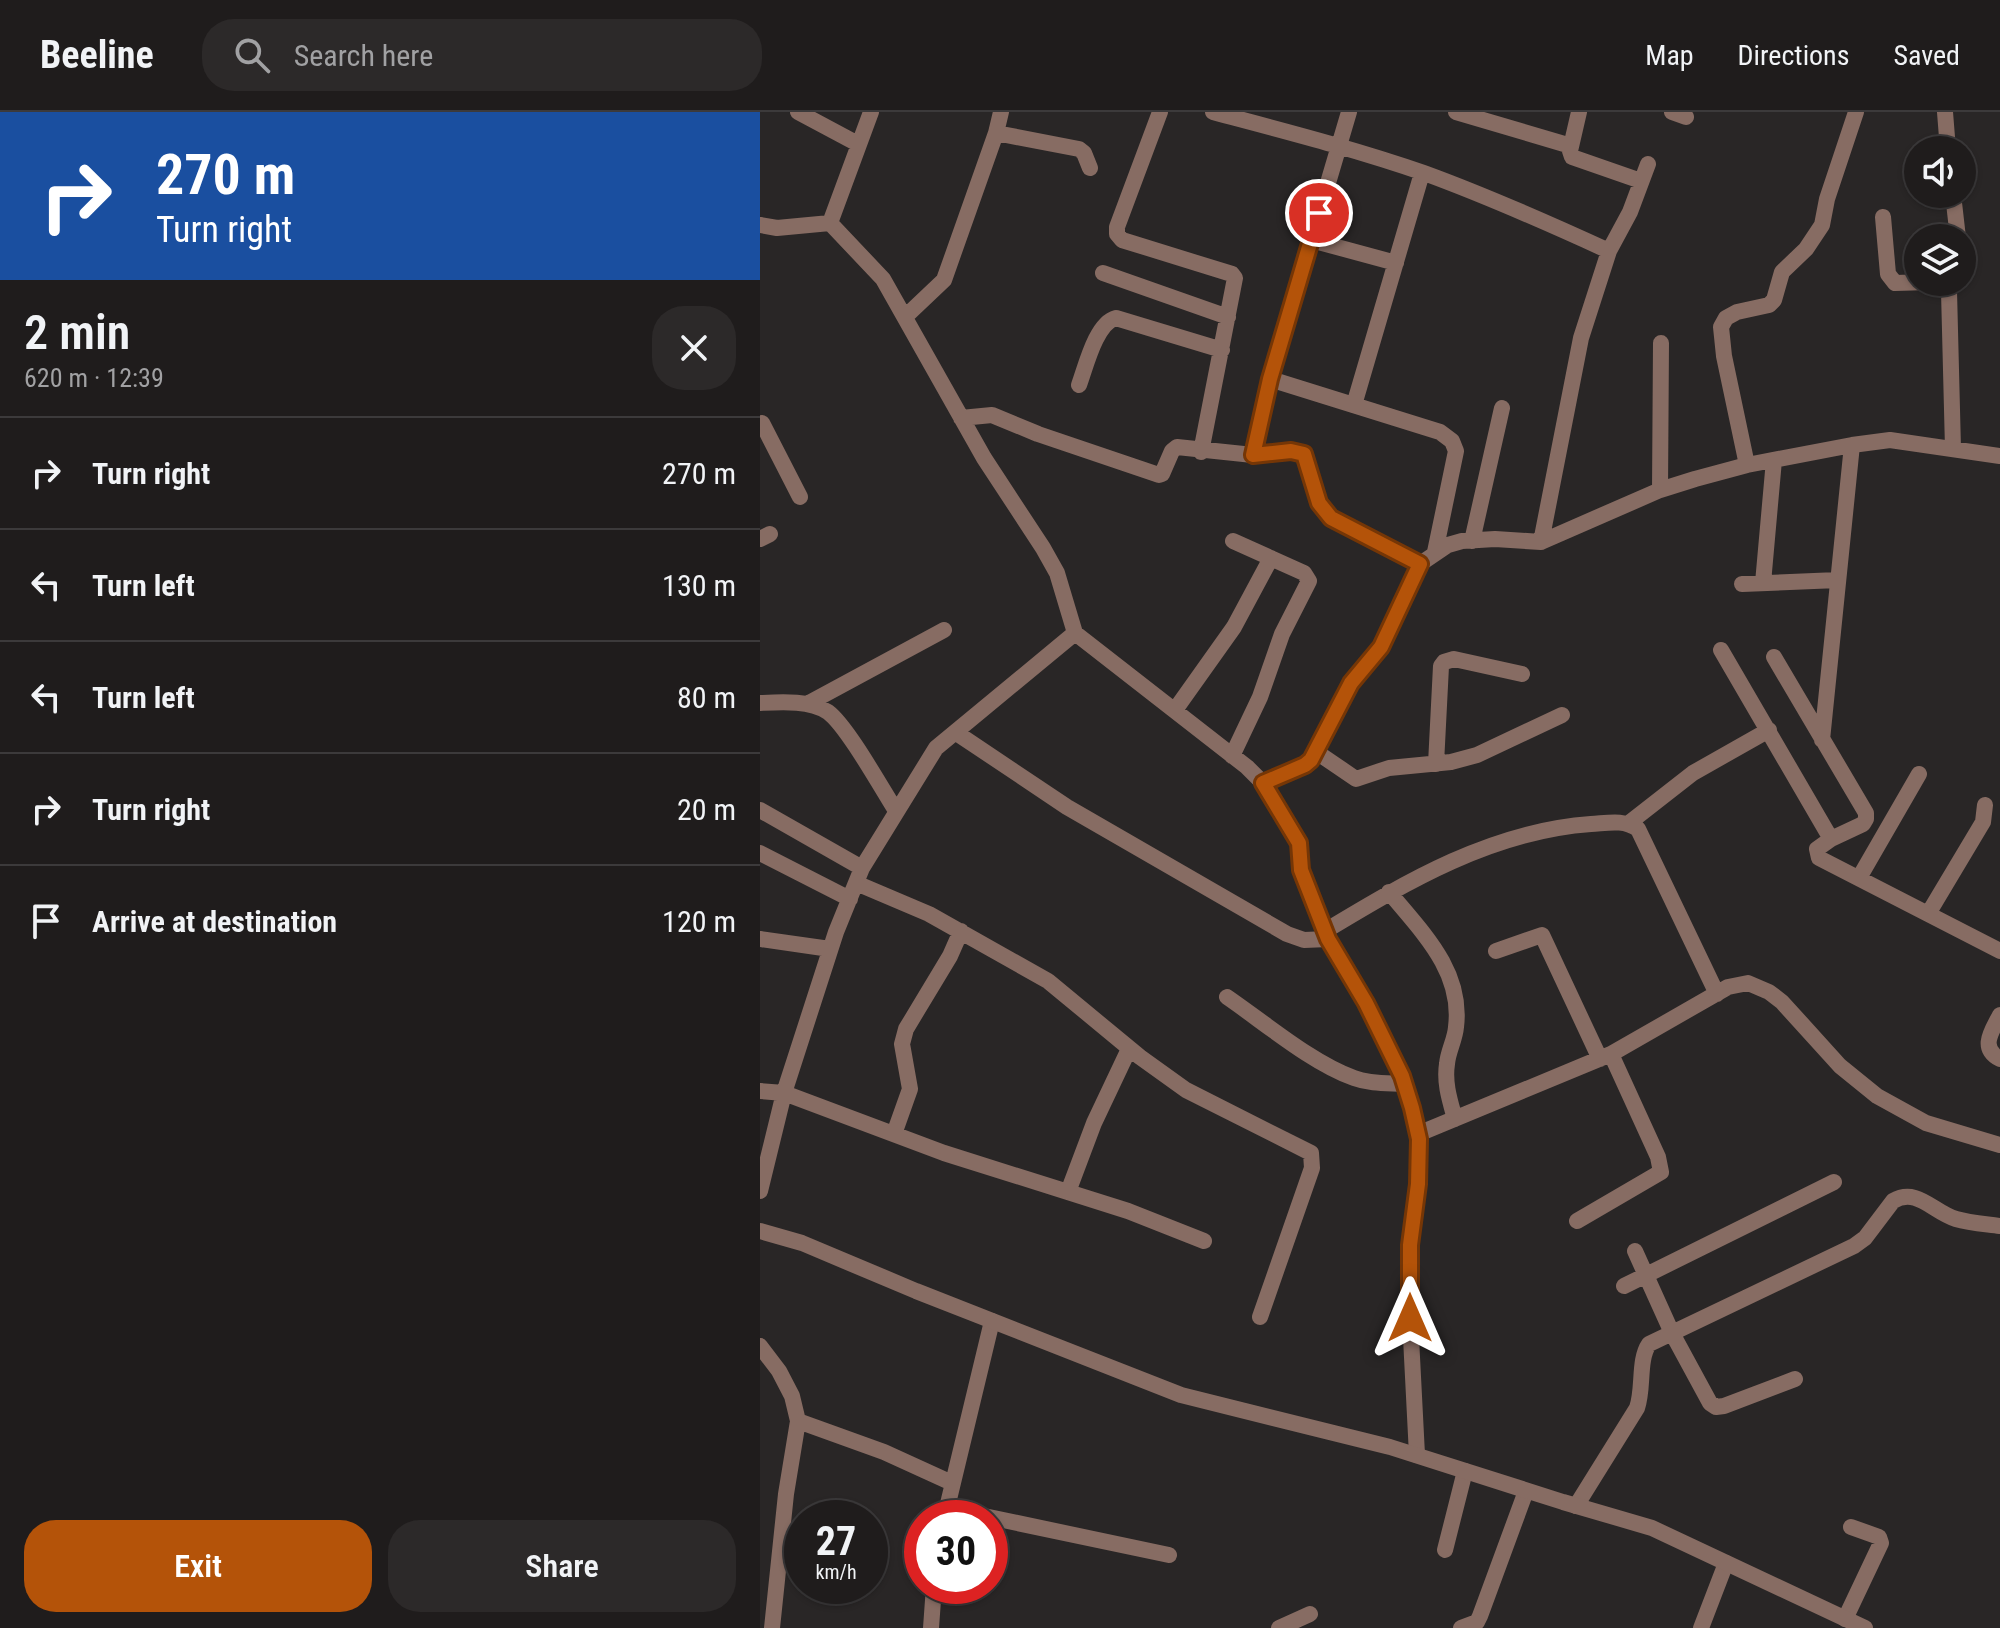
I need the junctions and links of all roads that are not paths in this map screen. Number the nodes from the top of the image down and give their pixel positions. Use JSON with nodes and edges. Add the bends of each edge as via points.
{"nodes":[{"id":1,"x":798,"y":112,"type":"edge"},
{"id":2,"x":871,"y":112,"type":"edge"},
{"id":3,"x":1001,"y":112,"type":"edge"},
{"id":4,"x":1160,"y":112,"type":"edge"},
{"id":5,"x":1213,"y":112,"type":"edge"},
{"id":6,"x":1349,"y":112,"type":"edge"},
{"id":7,"x":1456,"y":112,"type":"edge"},
{"id":8,"x":1579,"y":112,"type":"edge"},
{"id":9,"x":1856,"y":112,"type":"edge"},
{"id":10,"x":1945,"y":112,"type":"edge"},
{"id":11,"x":996,"y":133,"type":"junction"},
{"id":12,"x":1947,"y":136,"type":"edge"},
{"id":13,"x":858,"y":144,"type":"junction"},
{"id":14,"x":1339,"y":146,"type":"junction"},
{"id":15,"x":1571,"y":146,"type":"junction"},
{"id":16,"x":1648,"y":164,"type":"dead end"},
{"id":17,"x":1090,"y":168,"type":"dead end"},
{"id":18,"x":1422,"y":173,"type":"junction"},
{"id":19,"x":1641,"y":181,"type":"junction"},
{"id":20,"x":1883,"y":217,"type":"dead end"},
{"id":21,"x":830,"y":223,"type":"junction"},
{"id":22,"x":760,"y":225,"type":"edge"},
{"id":23,"x":1311,"y":240,"type":"junction"},
{"id":24,"x":1609,"y":251,"type":"junction"},
{"id":25,"x":1396,"y":263,"type":"junction"},
{"id":26,"x":1103,"y":273,"type":"dead end"},
{"id":27,"x":1904,"y":283,"type":"edge"},
{"id":28,"x":1949,"y":296,"type":"edge"},
{"id":29,"x":905,"y":317,"type":"junction"},
{"id":30,"x":1228,"y":317,"type":"junction"},
{"id":31,"x":1661,"y":343,"type":"dead end"},
{"id":32,"x":1222,"y":350,"type":"junction"},
{"id":33,"x":1270,"y":379,"type":"junction"},
{"id":34,"x":1079,"y":385,"type":"dead end"},
{"id":35,"x":1354,"y":405,"type":"junction"},
{"id":36,"x":1502,"y":408,"type":"dead end"},
{"id":37,"x":961,"y":418,"type":"junction"},
{"id":38,"x":762,"y":423,"type":"dead end"},
{"id":39,"x":1852,"y":445,"type":"junction"},
{"id":40,"x":1953,"y":449,"type":"junction"},
{"id":41,"x":768,"y":452,"type":"edge"},
{"id":42,"x":1201,"y":452,"type":"junction"},
{"id":43,"x":1253,"y":455,"type":"junction"},
{"id":44,"x":2000,"y":456,"type":"edge"},
{"id":45,"x":1774,"y":460,"type":"junction"},
{"id":46,"x":1747,"y":465,"type":"junction"},
{"id":47,"x":1660,"y":490,"type":"junction"},
{"id":48,"x":800,"y":497,"type":"dead end"},
{"id":49,"x":1233,"y":541,"type":"dead end"},
{"id":50,"x":1472,"y":541,"type":"junction"},
{"id":51,"x":1541,"y":542,"type":"junction"},
{"id":52,"x":1435,"y":552,"type":"junction"},
{"id":53,"x":1271,"y":558,"type":"junction"},
{"id":54,"x":1420,"y":564,"type":"junction"},
{"id":55,"x":1838,"y":580,"type":"junction"},
{"id":56,"x":1763,"y":583,"type":"junction"},
{"id":57,"x":1742,"y":584,"type":"dead end"},
{"id":58,"x":944,"y":630,"type":"dead end"},
{"id":59,"x":1075,"y":633,"type":"junction"},
{"id":60,"x":1721,"y":650,"type":"dead end"},
{"id":61,"x":1774,"y":657,"type":"dead end"},
{"id":62,"x":1522,"y":674,"type":"dead end"},
{"id":63,"x":760,"y":703,"type":"edge"},
{"id":64,"x":807,"y":704,"type":"junction"},
{"id":65,"x":1175,"y":710,"type":"junction"},
{"id":66,"x":1562,"y":715,"type":"dead end"},
{"id":67,"x":1769,"y":730,"type":"junction"},
{"id":68,"x":955,"y":732,"type":"junction"},
{"id":69,"x":1822,"y":740,"type":"junction"},
{"id":70,"x":1315,"y":751,"type":"junction"},
{"id":71,"x":1232,"y":756,"type":"junction"},
{"id":72,"x":1436,"y":764,"type":"junction"},
{"id":73,"x":1919,"y":774,"type":"dead end"},
{"id":74,"x":1263,"y":783,"type":"junction"},
{"id":75,"x":1985,"y":805,"type":"dead end"},
{"id":76,"x":760,"y":810,"type":"edge"},
{"id":77,"x":896,"y":811,"type":"junction"},
{"id":78,"x":1629,"y":823,"type":"junction"},
{"id":79,"x":1831,"y":839,"type":"junction"},
{"id":80,"x":760,"y":853,"type":"edge"},
{"id":81,"x":859,"y":875,"type":"junction"},
{"id":82,"x":1859,"y":878,"type":"junction"},
{"id":83,"x":1389,"y":892,"type":"junction"},
{"id":84,"x":850,"y":899,"type":"junction"},
{"id":85,"x":1928,"y":914,"type":"junction"},
{"id":86,"x":961,"y":931,"type":"junction"},
{"id":87,"x":1326,"y":935,"type":"junction"},
{"id":88,"x":760,"y":939,"type":"edge"},
{"id":89,"x":830,"y":949,"type":"junction"},
{"id":90,"x":1496,"y":951,"type":"dead end"},
{"id":91,"x":2000,"y":951,"type":"edge"},
{"id":92,"x":1717,"y":994,"type":"junction"},
{"id":93,"x":1227,"y":997,"type":"dead end"},
{"id":94,"x":2000,"y":1015,"type":"edge"},
{"id":95,"x":1129,"y":1049,"type":"junction"},
{"id":96,"x":1606,"y":1056,"type":"junction"},
{"id":97,"x":2000,"y":1059,"type":"edge"},
{"id":98,"x":1404,"y":1084,"type":"junction"},
{"id":99,"x":760,"y":1091,"type":"edge"},
{"id":100,"x":784,"y":1093,"type":"junction"},
{"id":101,"x":1455,"y":1119,"type":"junction"},
{"id":102,"x":894,"y":1134,"type":"junction"},
{"id":103,"x":1418,"y":1134,"type":"junction"},
{"id":104,"x":2000,"y":1145,"type":"edge"},
{"id":105,"x":1834,"y":1182,"type":"dead end"},
{"id":106,"x":760,"y":1191,"type":"edge"},
{"id":107,"x":1068,"y":1192,"type":"junction"},
{"id":108,"x":1577,"y":1221,"type":"dead end"},
{"id":109,"x":2000,"y":1226,"type":"edge"},
{"id":110,"x":760,"y":1231,"type":"edge"},
{"id":111,"x":1204,"y":1241,"type":"dead end"},
{"id":112,"x":1635,"y":1251,"type":"dead end"},
{"id":113,"x":1646,"y":1275,"type":"junction"},
{"id":114,"x":1624,"y":1286,"type":"dead end"},
{"id":115,"x":1260,"y":1317,"type":"dead end"},
{"id":116,"x":992,"y":1321,"type":"junction"},
{"id":117,"x":1672,"y":1333,"type":"junction"},
{"id":118,"x":760,"y":1346,"type":"edge"},
{"id":119,"x":1795,"y":1379,"type":"dead end"},
{"id":120,"x":798,"y":1421,"type":"junction"},
{"id":121,"x":1417,"y":1455,"type":"junction"},
{"id":122,"x":1465,"y":1471,"type":"junction"},
{"id":123,"x":952,"y":1483,"type":"junction"},
{"id":124,"x":1526,"y":1491,"type":"junction"},
{"id":125,"x":949,"y":1500,"type":"edge"},
{"id":126,"x":1576,"y":1506,"type":"junction"},
{"id":127,"x":1008,"y":1525,"type":"edge"},
{"id":128,"x":1851,"y":1527,"type":"dead end"},
{"id":129,"x":1445,"y":1550,"type":"dead end"},
{"id":130,"x":1169,"y":1555,"type":"dead end"},
{"id":131,"x":1726,"y":1563,"type":"junction"},
{"id":132,"x":933,"y":1604,"type":"edge"},
{"id":133,"x":1310,"y":1614,"type":"dead end"},
{"id":134,"x":1845,"y":1619,"type":"junction"},
{"id":135,"x":1477,"y":1626,"type":"edge"},
{"id":136,"x":772,"y":1628,"type":"edge"},
{"id":137,"x":931,"y":1628,"type":"edge"},
{"id":138,"x":1279,"y":1628,"type":"edge"},
{"id":139,"x":1701,"y":1628,"type":"edge"},
{"id":140,"x":1865,"y":1628,"type":"edge"}],
"edges":[{"from":1,"to":13,"type":"street"},
{"from":2,"to":13,"type":"street"},
{"from":3,"to":11,"type":"street"},
{"from":4,"to":30,"type":"street","via":[[1117,234],[1122,240],[1232,274],[1236,282]]},
{"from":5,"to":14,"type":"street"},
{"from":6,"to":14,"type":"street"},
{"from":7,"to":15,"type":"street"},
{"from":8,"to":15,"type":"street"},
{"from":9,"to":46,"type":"street","via":[[1822,225],[1782,272],[1774,300],[1737,312],[1721,327]]},
{"from":10,"to":12,"type":"street"},
{"from":11,"to":17,"type":"street","via":[[1079,149]]},
{"from":11,"to":29,"type":"street","via":[[944,280]]},
{"from":13,"to":21,"type":"street"},
{"from":14,"to":18,"type":"street"},
{"from":14,"to":23,"type":"street"},
{"from":15,"to":19,"type":"street","via":[[1572,157]]},
{"from":16,"to":19,"type":"street"},
{"from":18,"to":24,"type":"street"},
{"from":18,"to":25,"type":"street"},
{"from":19,"to":24,"type":"street"},
{"from":20,"to":27,"type":"street","via":[[1888,274],[1895,283]]},
{"from":21,"to":22,"type":"street"},
{"from":21,"to":29,"type":"street","via":[[883,279]]},
{"from":23,"to":25,"type":"street"},
{"from":23,"to":33,"type":"street"},
{"from":24,"to":51,"type":"street","via":[[1581,338]]},
{"from":25,"to":35,"type":"street"},
{"from":26,"to":30,"type":"street"},
{"from":28,"to":40,"type":"street"},
{"from":29,"to":37,"type":"street"},
{"from":30,"to":32,"type":"street"},
{"from":31,"to":47,"type":"street"},
{"from":32,"to":34,"type":"street","via":[[1116,318],[1101,329]]},
{"from":32,"to":42,"type":"street"},
{"from":33,"to":35,"type":"street"},
{"from":33,"to":43,"type":"street"},
{"from":35,"to":52,"type":"street","via":[[1440,432],[1452,441],[1456,451]]},
{"from":36,"to":50,"type":"street"},
{"from":37,"to":42,"type":"street","via":[[992,415],[1159,475],[1174,449]]},
{"from":37,"to":59,"type":"street","via":[[1050,561]]},
{"from":38,"to":41,"type":"street"},
{"from":39,"to":40,"type":"street","via":[[1890,440]]},
{"from":39,"to":45,"type":"street"},
{"from":39,"to":55,"type":"street"},
{"from":40,"to":44,"type":"street"},
{"from":41,"to":48,"type":"street"},
{"from":42,"to":43,"type":"street"},
{"from":43,"to":54,"type":"street","via":[[1304,454],[1319,503],[1331,518]]},
{"from":45,"to":46,"type":"street"},
{"from":45,"to":56,"type":"street"},
{"from":46,"to":47,"type":"street"},
{"from":47,"to":51,"type":"street"},
{"from":49,"to":53,"type":"street"},
{"from":50,"to":51,"type":"street"},
{"from":50,"to":52,"type":"street"},
{"from":52,"to":54,"type":"street"},
{"from":53,"to":65,"type":"street","via":[[1234,627]]},
{"from":53,"to":71,"type":"street","via":[[1304,573],[1309,581]]},
{"from":54,"to":70,"type":"street","via":[[1381,647],[1351,683]]},
{"from":55,"to":56,"type":"street"},
{"from":55,"to":69,"type":"street"},
{"from":56,"to":57,"type":"street"},
{"from":58,"to":64,"type":"street"},
{"from":59,"to":65,"type":"street"},
{"from":59,"to":68,"type":"street"},
{"from":60,"to":67,"type":"street"},
{"from":61,"to":69,"type":"street"},
{"from":62,"to":72,"type":"street","via":[[1454,659],[1444,662]]},
{"from":63,"to":64,"type":"street"},
{"from":64,"to":77,"type":"street","via":[[828,712],[844,730]]},
{"from":65,"to":71,"type":"street"},
{"from":66,"to":72,"type":"street","via":[[1477,755]]},
{"from":67,"to":78,"type":"street","via":[[1693,773]]},
{"from":67,"to":79,"type":"street"},
{"from":68,"to":77,"type":"street","via":[[936,748]]},
{"from":68,"to":87,"type":"street","via":[[1067,807],[1287,934],[1304,940]]},
{"from":69,"to":79,"type":"street","via":[[1866,813],[1866,819]]},
{"from":70,"to":72,"type":"street","via":[[1356,779],[1389,768]]},
{"from":70,"to":74,"type":"street","via":[[1305,765]]},
{"from":71,"to":74,"type":"street"},
{"from":73,"to":82,"type":"street"},
{"from":74,"to":87,"type":"street","via":[[1299,843],[1301,870]]},
{"from":75,"to":85,"type":"street","via":[[1983,822]]},
{"from":76,"to":81,"type":"street"},
{"from":77,"to":81,"type":"street"},
{"from":78,"to":83,"type":"street","via":[[1526,833],[1485,846]]},
{"from":78,"to":92,"type":"street","via":[[1638,829]]},
{"from":79,"to":82,"type":"street","via":[[1817,849],[1819,858]]},
{"from":80,"to":84,"type":"street"},
{"from":81,"to":84,"type":"street"},
{"from":81,"to":86,"type":"street"},
{"from":82,"to":85,"type":"street"},
{"from":83,"to":87,"type":"street"},
{"from":83,"to":101,"type":"street","via":[[1440,953],[1448,972],[1456,1028],[1447,1090]]},
{"from":84,"to":89,"type":"street"},
{"from":85,"to":91,"type":"street"},
{"from":86,"to":95,"type":"street","via":[[1048,981]]},
{"from":86,"to":102,"type":"street","via":[[906,1029],[902,1044],[910,1089]]},
{"from":87,"to":98,"type":"street"},
{"from":88,"to":89,"type":"street"},
{"from":89,"to":100,"type":"street"},
{"from":90,"to":96,"type":"street","via":[[1542,935]]},
{"from":92,"to":96,"type":"street"},
{"from":92,"to":104,"type":"street","via":[[1748,983],[1769,992],[1840,1066],[1877,1096],[1926,1123]]},
{"from":93,"to":98,"type":"street","via":[[1331,1067],[1356,1079]]},
{"from":94,"to":97,"type":"street","via":[[1988,1048]]},
{"from":95,"to":107,"type":"street"},
{"from":95,"to":115,"type":"street","via":[[1186,1090],[1311,1153],[1312,1168]]},
{"from":96,"to":101,"type":"street"},
{"from":96,"to":108,"type":"street","via":[[1661,1172]]},
{"from":98,"to":103,"type":"street"},
{"from":99,"to":100,"type":"street"},
{"from":100,"to":102,"type":"street"},
{"from":100,"to":106,"type":"street"},
{"from":101,"to":103,"type":"street"},
{"from":102,"to":107,"type":"street"},
{"from":103,"to":121,"type":"street","via":[[1410,1245]]},
{"from":105,"to":113,"type":"street"},
{"from":107,"to":111,"type":"street"},
{"from":109,"to":117,"type":"street","via":[[1955,1219],[1912,1195],[1899,1198],[1854,1246]]},
{"from":110,"to":116,"type":"street","via":[[802,1243]]},
{"from":112,"to":113,"type":"street"},
{"from":113,"to":114,"type":"street"},
{"from":113,"to":117,"type":"street"},
{"from":116,"to":121,"type":"street","via":[[1181,1395]]},
{"from":116,"to":123,"type":"street"},
{"from":117,"to":119,"type":"street","via":[[1716,1407]]},
{"from":117,"to":126,"type":"street","via":[[1647,1347],[1637,1408]]},
{"from":118,"to":120,"type":"street","via":[[792,1396]]},
{"from":120,"to":123,"type":"street"},
{"from":120,"to":136,"type":"street"},
{"from":121,"to":122,"type":"street"},
{"from":122,"to":124,"type":"street"},
{"from":122,"to":129,"type":"street"},
{"from":123,"to":125,"type":"street"},
{"from":124,"to":126,"type":"street"},
{"from":124,"to":135,"type":"street"},
{"from":126,"to":131,"type":"street","via":[[1652,1528]]},
{"from":127,"to":130,"type":"street"},
{"from":128,"to":134,"type":"street","via":[[1879,1537],[1881,1543]]},
{"from":131,"to":134,"type":"street"},
{"from":131,"to":139,"type":"street"},
{"from":132,"to":137,"type":"street"},
{"from":133,"to":138,"type":"street"},
{"from":134,"to":140,"type":"street"}]}
